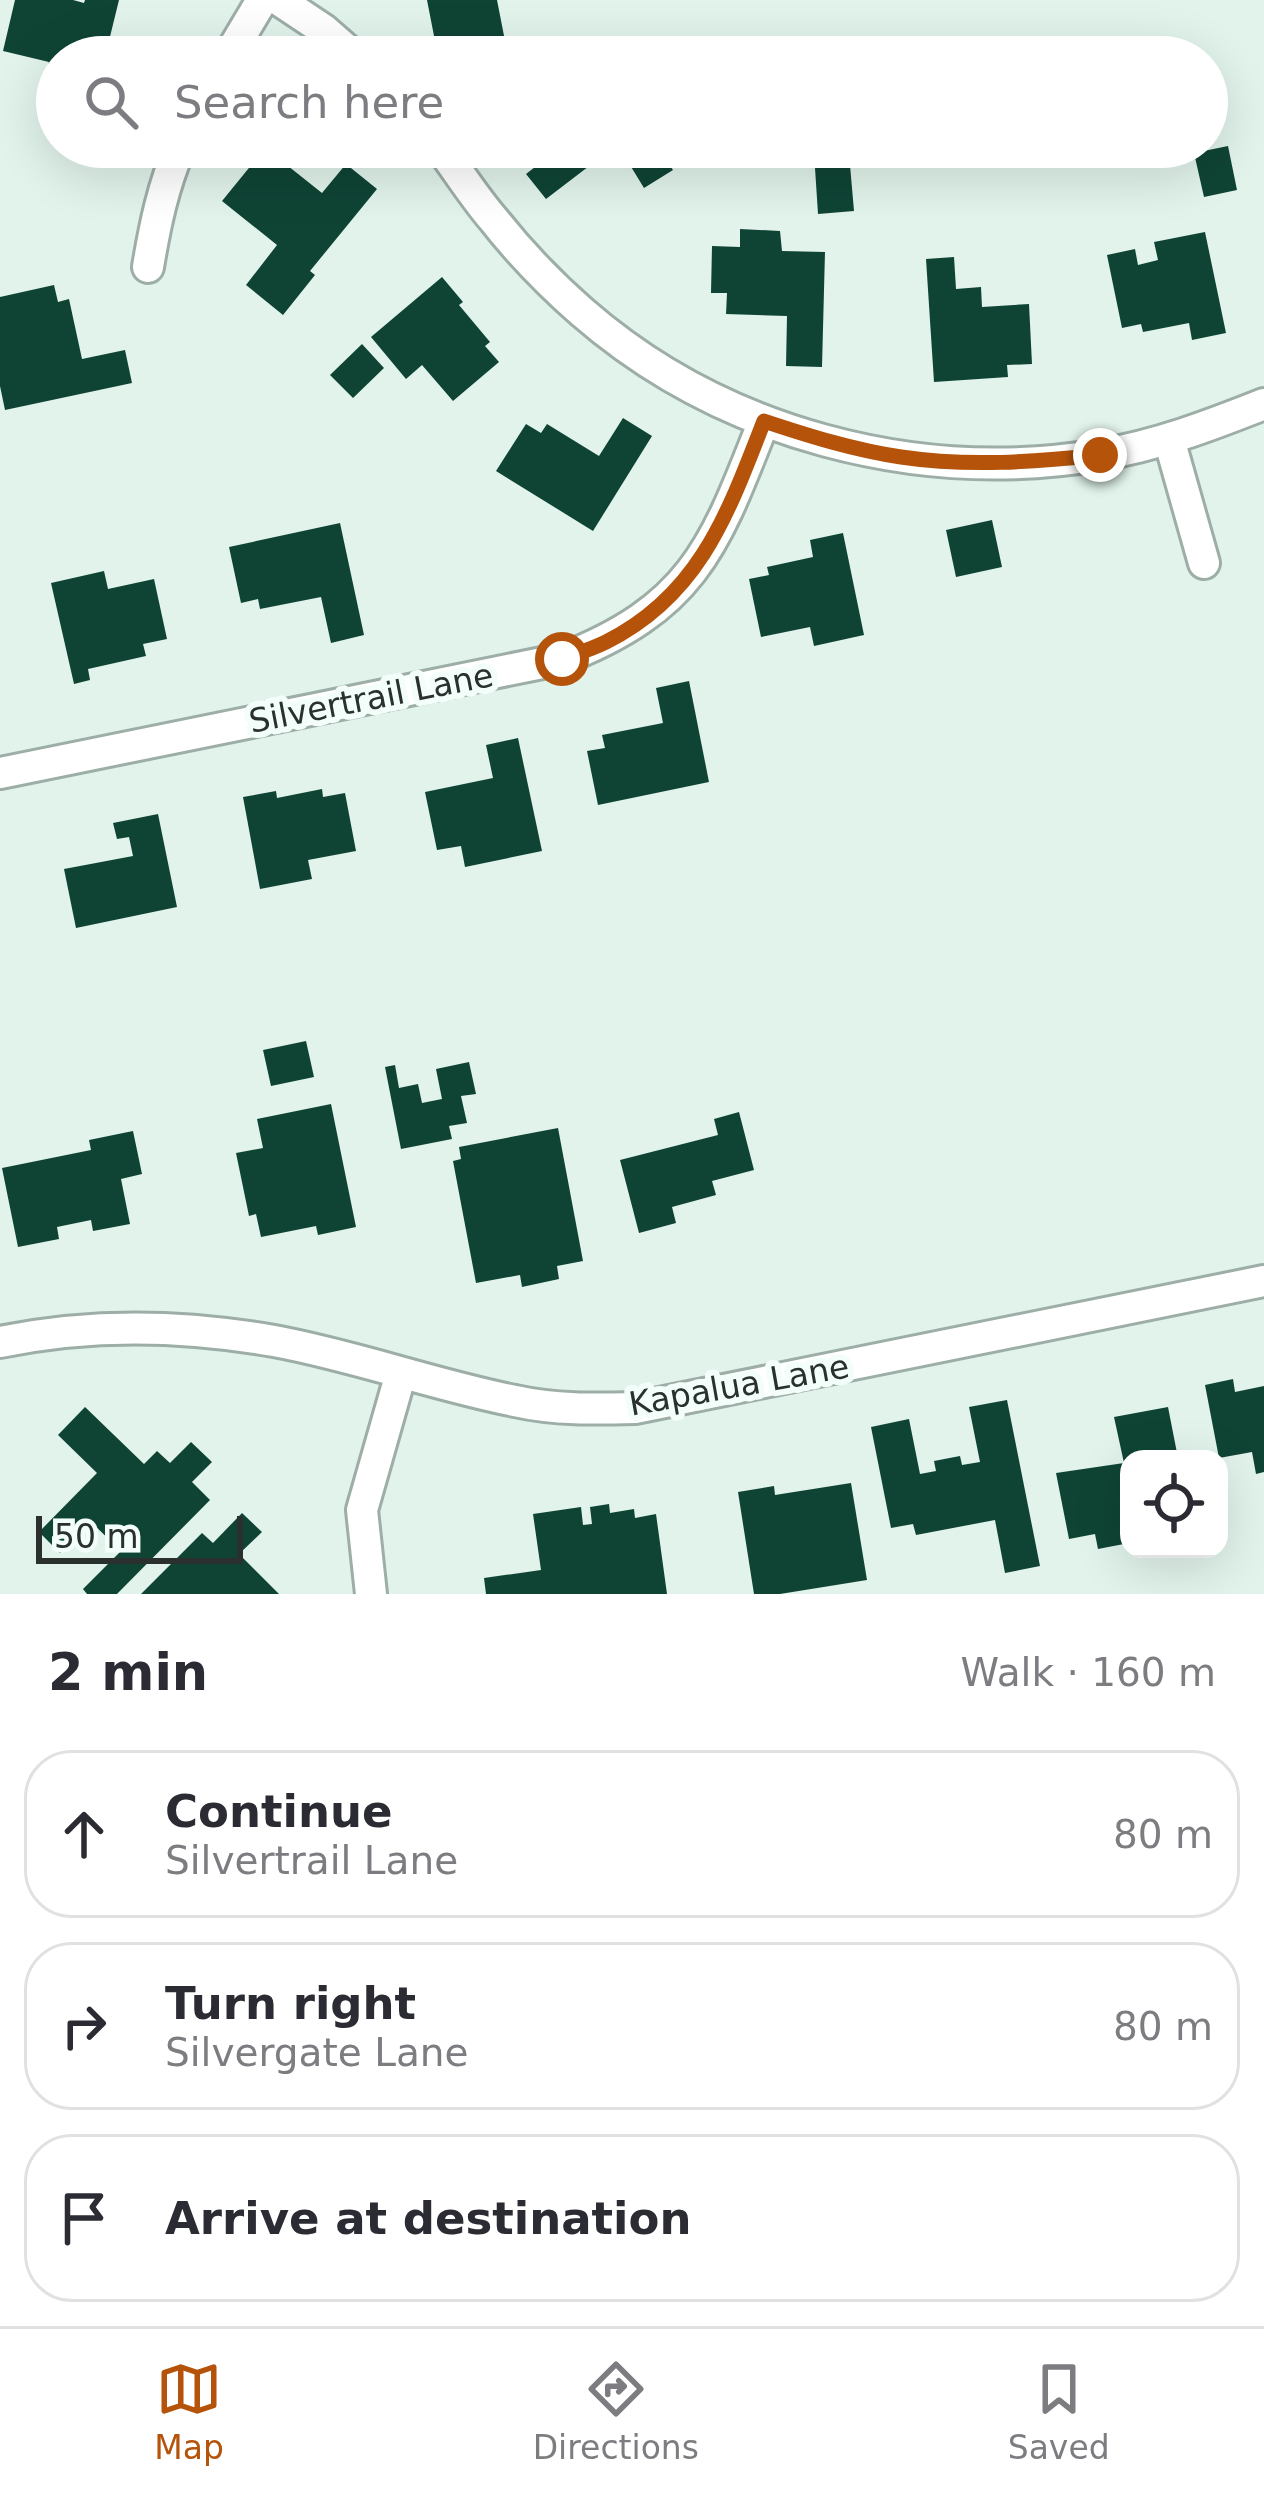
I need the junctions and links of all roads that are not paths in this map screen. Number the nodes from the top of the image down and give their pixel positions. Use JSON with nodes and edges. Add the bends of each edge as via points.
{"nodes":[{"id":1,"x":262,"y":0,"type":"edge"},
{"id":2,"x":279,"y":0,"type":"edge"},
{"id":3,"x":241,"y":36,"type":"edge"},
{"id":4,"x":330,"y":36,"type":"edge"},
{"id":5,"x":171,"y":168,"type":"edge"},
{"id":6,"x":455,"y":168,"type":"edge"},
{"id":7,"x":148,"y":267,"type":"dead end"},
{"id":8,"x":1264,"y":404,"type":"edge"},
{"id":9,"x":764,"y":421,"type":"junction"},
{"id":10,"x":1169,"y":439,"type":"junction"},
{"id":11,"x":1204,"y":563,"type":"dead end"},
{"id":12,"x":0,"y":773,"type":"edge"},
{"id":13,"x":1264,"y":1281,"type":"edge"},
{"id":14,"x":0,"y":1342,"type":"edge"},
{"id":15,"x":401,"y":1373,"type":"junction"},
{"id":16,"x":371,"y":1594,"type":"edge"}],
"edges":[{"from":1,"to":3,"type":"street"},
{"from":2,"to":4,"type":"street"},
{"from":5,"to":7,"type":"street"},
{"from":6,"to":9,"type":"street","via":[[492,219],[584,314],[674,378]]},
{"from":8,"to":10,"type":"street"},
{"from":9,"to":10,"type":"street","via":[[837,445],[957,463],[1100,455]]},
{"from":9,"to":12,"type":"street","name":"Silvertrail Lane","via":[[706,554],[644,619],[605,643],[562,659]]},
{"from":10,"to":11,"type":"street"},
{"from":13,"to":15,"type":"street","name":"Kapalua Lane","via":[[634,1408],[519,1402]]},
{"from":14,"to":15,"type":"street","name":"Kapalua Lane","via":[[99,1328],[201,1330]]},
{"from":15,"to":16,"type":"street","via":[[362,1510]]}]}
